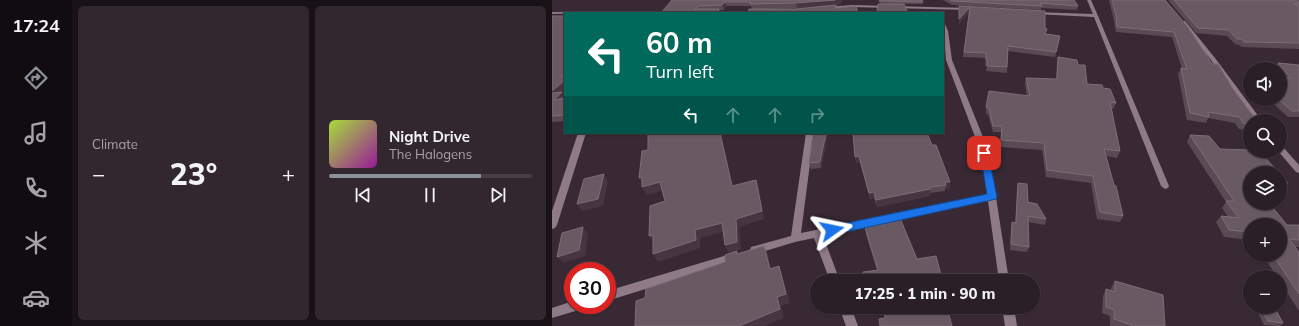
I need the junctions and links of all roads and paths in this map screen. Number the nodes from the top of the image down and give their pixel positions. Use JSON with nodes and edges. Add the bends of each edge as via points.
{"nodes":[{"id":1,"x":854,"y":0,"type":"edge"},
{"id":2,"x":1089,"y":0,"type":"edge"},
{"id":3,"x":852,"y":6,"type":"junction"},
{"id":4,"x":934,"y":8,"type":"junction"},
{"id":5,"x":823,"y":9,"type":"edge"},
{"id":6,"x":973,"y":10,"type":"edge"},
{"id":7,"x":936,"y":12,"type":"edge"},
{"id":8,"x":552,"y":13,"type":"edge"},
{"id":9,"x":564,"y":13,"type":"edge"},
{"id":10,"x":1026,"y":13,"type":"edge"},
{"id":11,"x":1178,"y":15,"type":"edge"},
{"id":12,"x":1096,"y":16,"type":"junction"},
{"id":13,"x":944,"y":26,"type":"edge"},
{"id":14,"x":946,"y":60,"type":"edge"},
{"id":15,"x":1253,"y":114,"type":"edge"},
{"id":16,"x":582,"y":134,"type":"edge"},
{"id":17,"x":810,"y":134,"type":"edge"},
{"id":18,"x":1287,"y":157,"type":"edge"},
{"id":19,"x":1299,"y":170,"type":"edge"},
{"id":20,"x":1165,"y":186,"type":"dead end"},
{"id":21,"x":992,"y":197,"type":"junction"},
{"id":22,"x":552,"y":225,"type":"edge"},
{"id":23,"x":818,"y":234,"type":"junction"},
{"id":24,"x":795,"y":238,"type":"junction"},
{"id":25,"x":833,"y":274,"type":"edge"},
{"id":26,"x":1003,"y":274,"type":"edge"},
{"id":27,"x":616,"y":293,"type":"edge"},
{"id":28,"x":564,"y":309,"type":"edge"},
{"id":29,"x":552,"y":313,"type":"edge"},
{"id":30,"x":848,"y":314,"type":"edge"},
{"id":31,"x":1009,"y":314,"type":"edge"},
{"id":32,"x":852,"y":326,"type":"edge"},
{"id":33,"x":1011,"y":326,"type":"edge"}],
"edges":[{"from":1,"to":3,"type":"street"},
{"from":2,"to":12,"type":"street"},
{"from":3,"to":4,"type":"street"},
{"from":3,"to":5,"type":"street"},
{"from":4,"to":6,"type":"street"},
{"from":4,"to":7,"type":"street"},
{"from":8,"to":9,"type":"street"},
{"from":10,"to":12,"type":"street"},
{"from":11,"to":15,"type":"street"},
{"from":12,"to":20,"type":"street"},
{"from":13,"to":14,"type":"street"},
{"from":14,"to":21,"type":"street","via":[[981,142]]},
{"from":16,"to":22,"type":"street"},
{"from":17,"to":24,"type":"street"},
{"from":18,"to":19,"type":"street"},
{"from":21,"to":23,"type":"street"},
{"from":21,"to":26,"type":"street"},
{"from":23,"to":24,"type":"street"},
{"from":23,"to":25,"type":"street"},
{"from":24,"to":27,"type":"street"},
{"from":28,"to":29,"type":"street"},
{"from":30,"to":32,"type":"street"},
{"from":31,"to":33,"type":"street"}]}
